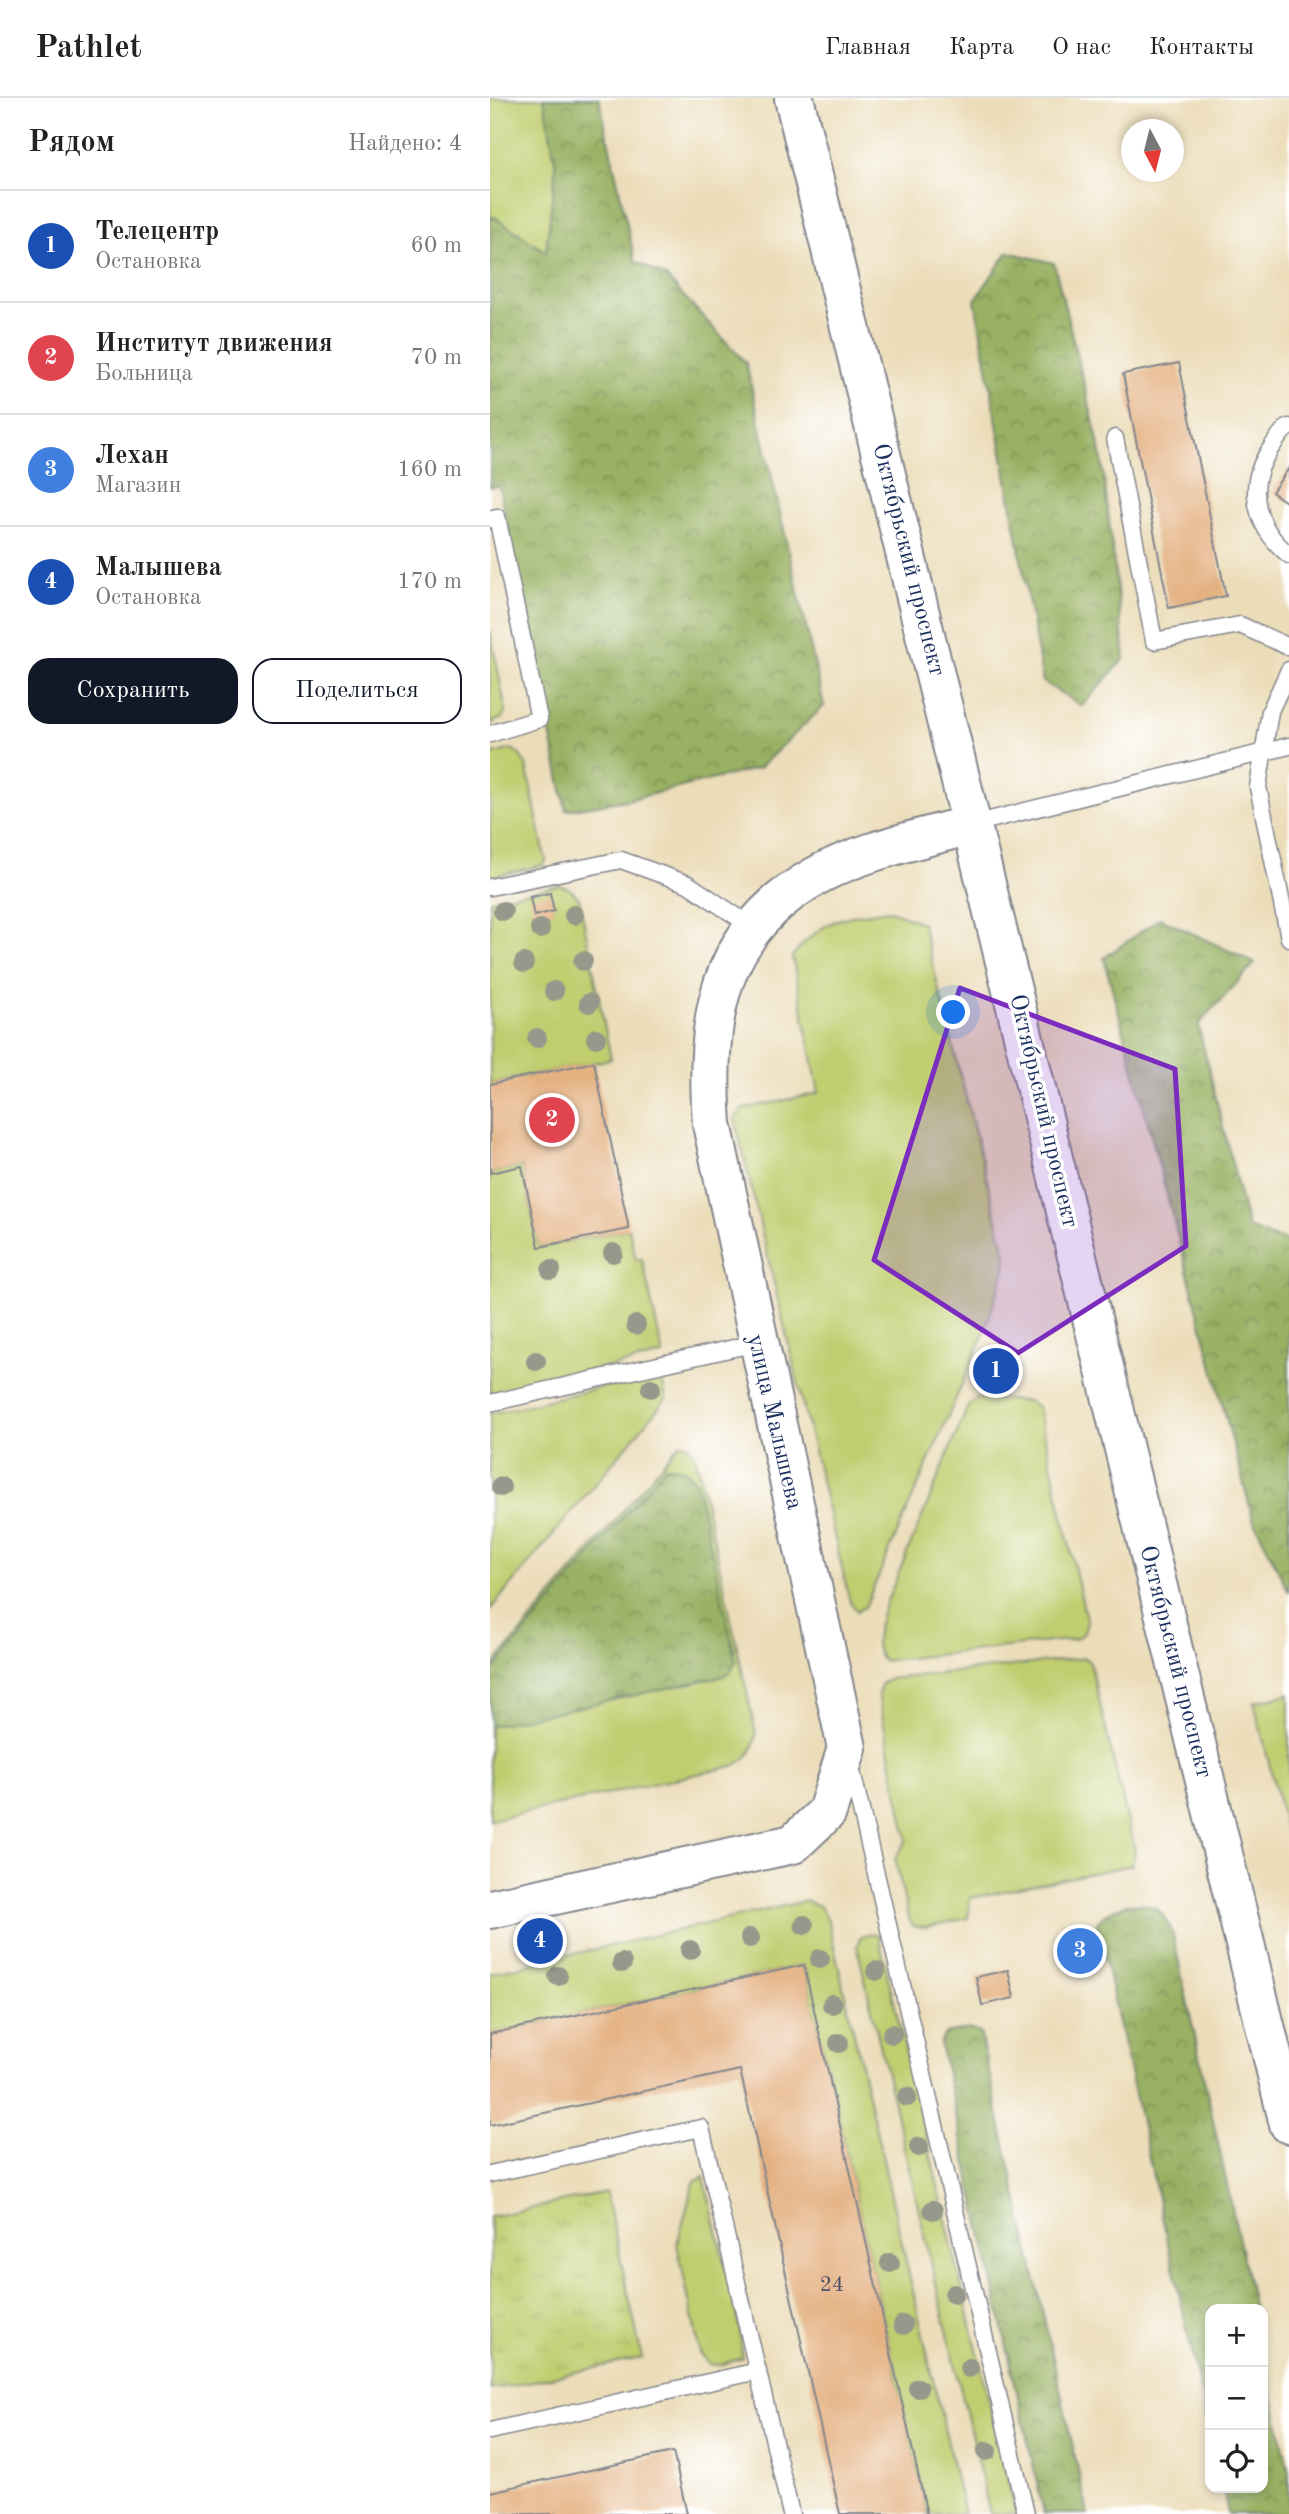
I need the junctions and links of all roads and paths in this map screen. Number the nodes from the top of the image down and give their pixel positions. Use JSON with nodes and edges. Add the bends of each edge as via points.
{"nodes":[{"id":1,"x":794,"y":98,"type":"edge"},
{"id":2,"x":1289,"y":427,"type":"edge"},
{"id":3,"x":1115,"y":438,"type":"dead end"},
{"id":4,"x":490,"y":519,"type":"edge"},
{"id":5,"x":1289,"y":555,"type":"edge"},
{"id":6,"x":1289,"y":647,"type":"edge"},
{"id":7,"x":1289,"y":670,"type":"edge"},
{"id":8,"x":490,"y":734,"type":"edge"},
{"id":9,"x":1289,"y":746,"type":"edge"},
{"id":10,"x":1263,"y":753,"type":"junction"},
{"id":11,"x":973,"y":824,"type":"junction"},
{"id":12,"x":490,"y":887,"type":"edge"},
{"id":13,"x":755,"y":928,"type":"junction"},
{"id":14,"x":1289,"y":938,"type":"edge"},
{"id":15,"x":757,"y":1343,"type":"junction"},
{"id":16,"x":490,"y":1403,"type":"edge"},
{"id":17,"x":847,"y":1748,"type":"junction"},
{"id":18,"x":490,"y":1909,"type":"edge"},
{"id":19,"x":1289,"y":2124,"type":"edge"},
{"id":20,"x":490,"y":2174,"type":"edge"},
{"id":21,"x":758,"y":2371,"type":"junction"},
{"id":22,"x":490,"y":2431,"type":"edge"},
{"id":23,"x":791,"y":2514,"type":"edge"},
{"id":24,"x":1026,"y":2514,"type":"edge"}],
"edges":[{"from":1,"to":11,"type":"main road","name":"Октябрьский проспект"},
{"from":2,"to":5,"type":"lane","via":[[1261,462],[1254,487],[1259,514]]},
{"from":3,"to":6,"type":"lane","via":[[1154,641],[1240,625]]},
{"from":4,"to":8,"type":"lane","via":[[497,517],[539,719]]},
{"from":7,"to":10,"type":"lane","via":[[1270,711]]},
{"from":9,"to":10,"type":"lane"},
{"from":10,"to":11,"type":"lane"},
{"from":10,"to":14,"type":"lane","via":[[1258,787]]},
{"from":11,"to":13,"type":"main road","name":"улица Малышева","via":[[817,876],[772,907]]},
{"from":11,"to":19,"type":"main road","name":"Октябрьский проспект"},
{"from":12,"to":13,"type":"lane","via":[[621,860],[688,884]]},
{"from":13,"to":15,"type":"main road","name":"улица Малышева","via":[[735,954],[715,1004],[708,1063],[712,1124]]},
{"from":15,"to":16,"type":"lane"},
{"from":15,"to":17,"type":"main road","name":"улица Малышева"},
{"from":17,"to":18,"type":"main road","name":"улица Малышева","via":[[827,1812],[793,1844]]},
{"from":17,"to":24,"type":"lane"},
{"from":20,"to":21,"type":"lane","via":[[701,2128]]},
{"from":21,"to":22,"type":"lane"},
{"from":21,"to":23,"type":"lane"}]}
